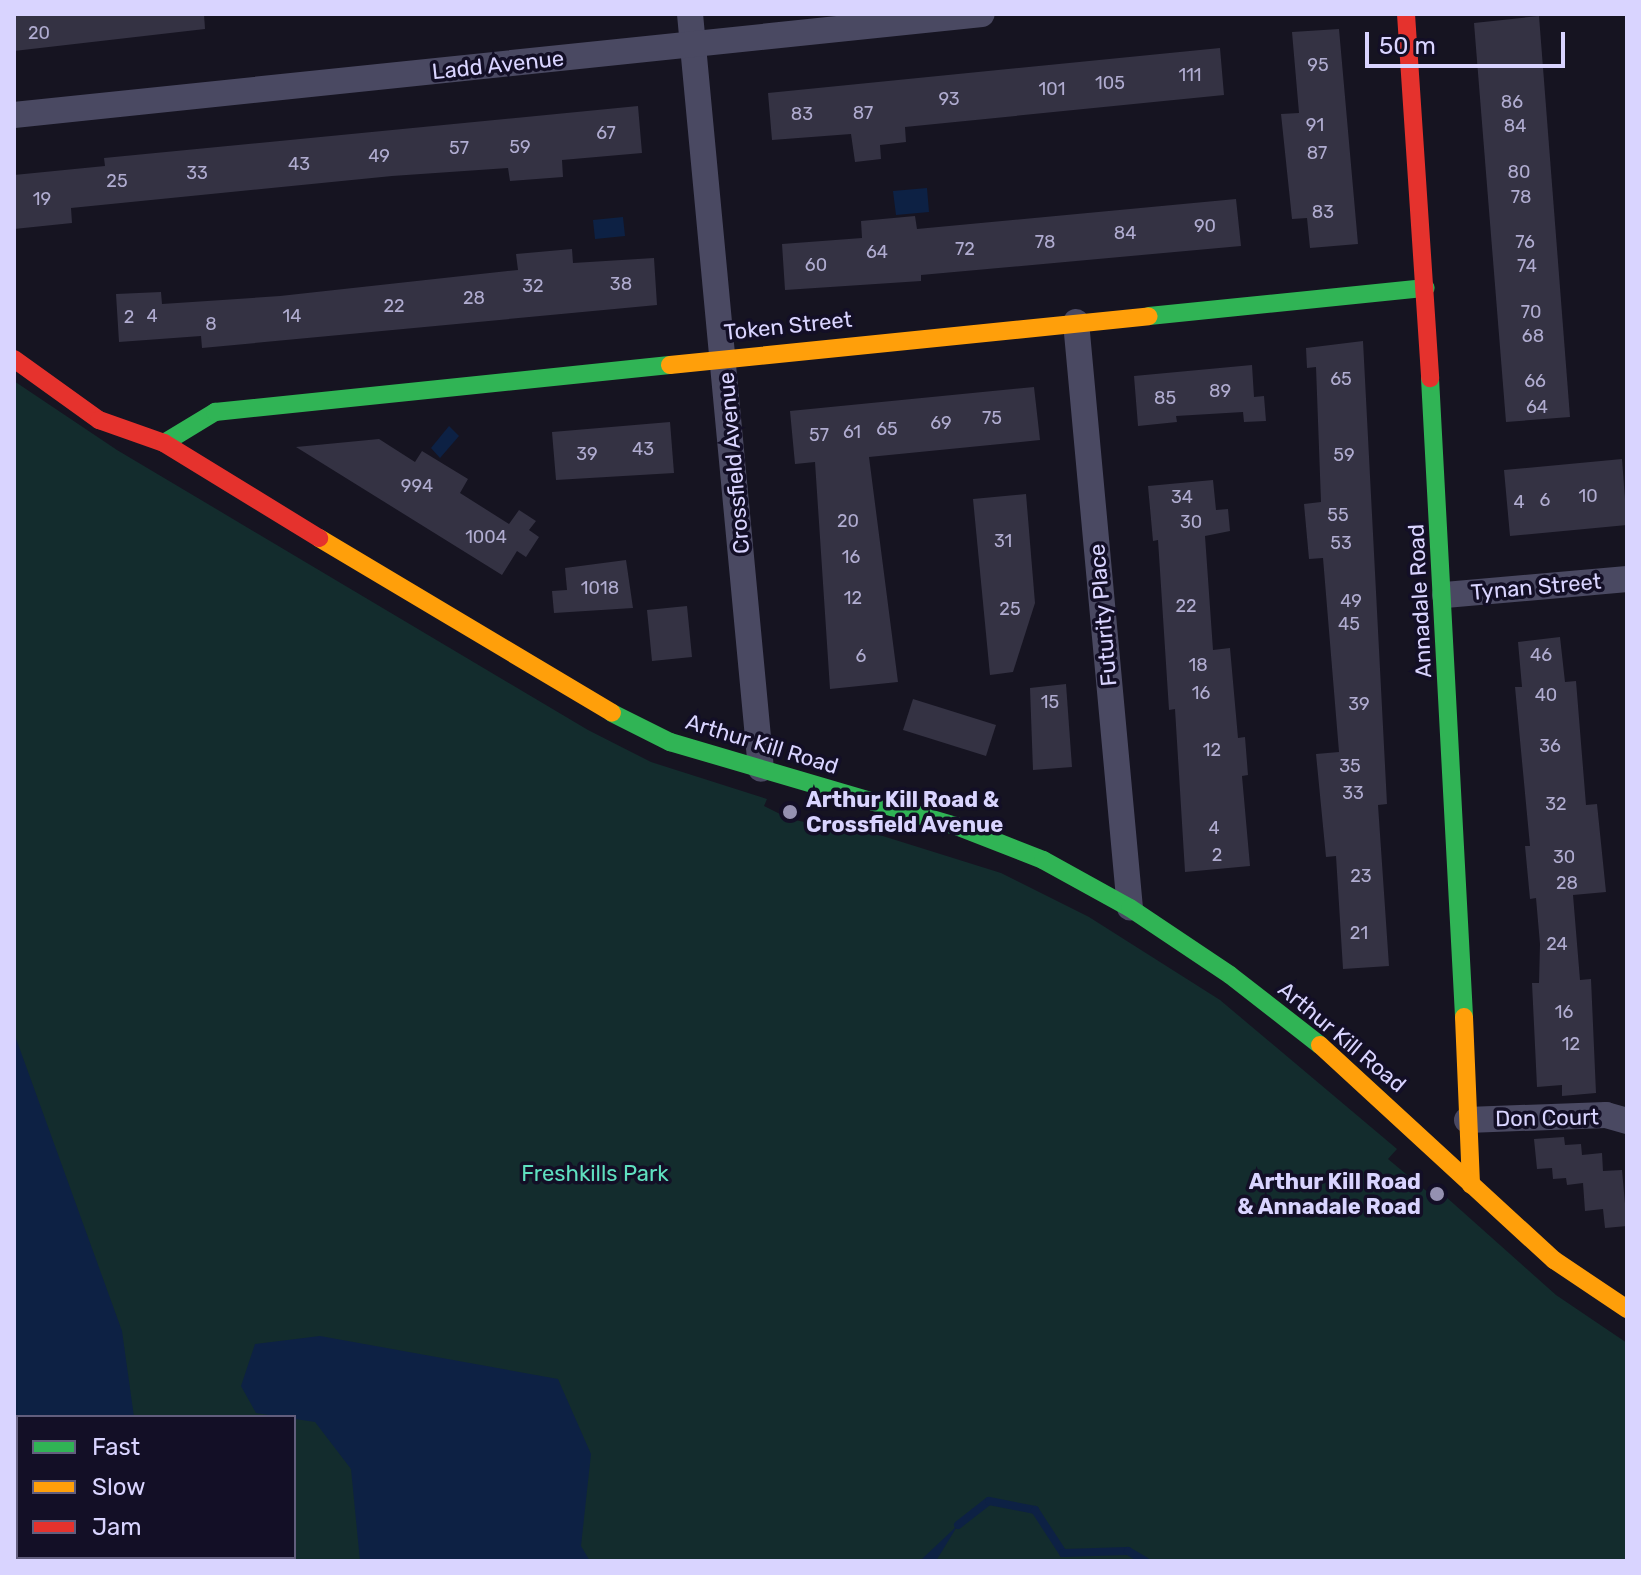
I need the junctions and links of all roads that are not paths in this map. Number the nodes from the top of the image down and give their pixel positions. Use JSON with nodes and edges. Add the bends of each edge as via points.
{"nodes":[{"id":1,"x":690,"y":14,"type":"edge"},
{"id":2,"x":982,"y":14,"type":"edge"},
{"id":3,"x":1406,"y":14,"type":"edge"},
{"id":4,"x":694,"y":44,"type":"junction"},
{"id":5,"x":14,"y":115,"type":"edge"},
{"id":6,"x":1426,"y":288,"type":"junction"},
{"id":7,"x":1076,"y":322,"type":"junction"},
{"id":8,"x":724,"y":356,"type":"junction"},
{"id":9,"x":14,"y":359,"type":"edge"},
{"id":10,"x":164,"y":443,"type":"junction"},
{"id":11,"x":1627,"y":579,"type":"edge"},
{"id":12,"x":1445,"y":595,"type":"junction"},
{"id":13,"x":761,"y":769,"type":"junction"},
{"id":14,"x":1130,"y":908,"type":"junction"},
{"id":15,"x":1467,"y":1120,"type":"junction"},
{"id":16,"x":1627,"y":1121,"type":"edge"},
{"id":17,"x":1471,"y":1185,"type":"junction"},
{"id":18,"x":1627,"y":1309,"type":"edge"}],
"edges":[{"from":1,"to":4,"type":"street","name":"Crossfield Avenue"},
{"from":2,"to":4,"type":"street","name":"Ladd Avenue"},
{"from":3,"to":6,"type":"street","name":"Annadale Road"},
{"from":4,"to":5,"type":"street","name":"Ladd Avenue"},
{"from":4,"to":8,"type":"street","name":"Crossfield Avenue"},
{"from":6,"to":7,"type":"street","name":"Token Street"},
{"from":6,"to":12,"type":"street","name":"Annadale Road"},
{"from":7,"to":8,"type":"street","name":"Token Street"},
{"from":7,"to":14,"type":"street","name":"Futurity Place"},
{"from":8,"to":10,"type":"street","name":"Token Street","via":[[215,412]]},
{"from":8,"to":13,"type":"street","name":"Crossfield Avenue"},
{"from":9,"to":10,"type":"street","name":"Arthur Kill Road","via":[[99,420]]},
{"from":10,"to":13,"type":"street","name":"Arthur Kill Road","via":[[577,696],[670,742]]},
{"from":11,"to":12,"type":"street","name":"Tynan Street"},
{"from":12,"to":15,"type":"street","name":"Annadale Road"},
{"from":13,"to":14,"type":"street","name":"Arthur Kill Road","via":[[959,827],[1043,860]]},
{"from":14,"to":17,"type":"street","name":"Arthur Kill Road","via":[[1230,975],[1337,1058]]},
{"from":15,"to":16,"type":"street","name":"Don Court","via":[[1606,1115]]},
{"from":15,"to":17,"type":"street","name":"Annadale Road"},
{"from":17,"to":18,"type":"street","name":"Arthur Kill Road","via":[[1554,1260]]}]}
